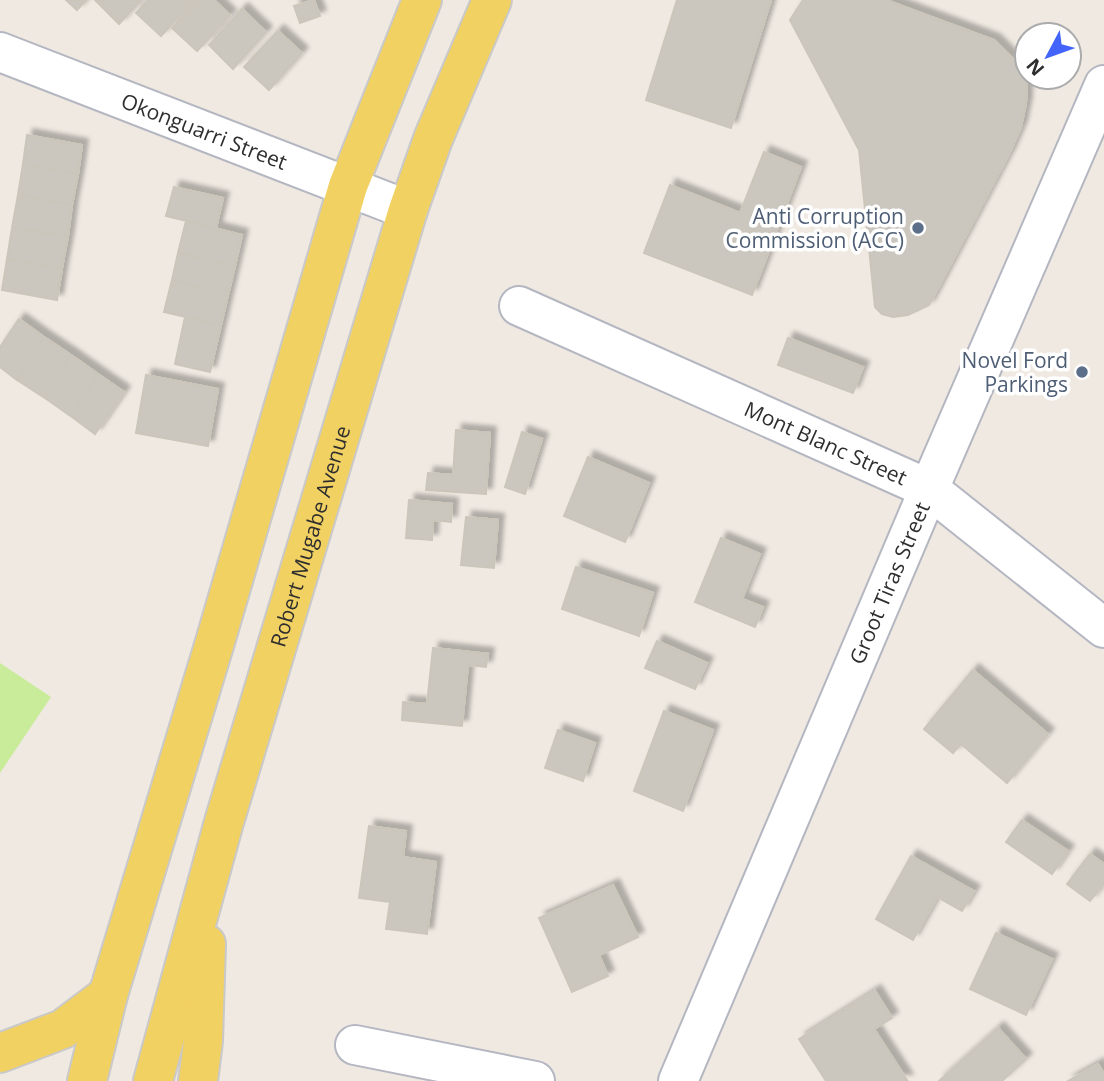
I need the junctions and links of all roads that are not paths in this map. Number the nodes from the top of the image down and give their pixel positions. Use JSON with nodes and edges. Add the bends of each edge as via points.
{"nodes":[{"id":1,"x":422,"y":0,"type":"edge"},
{"id":2,"x":492,"y":0,"type":"edge"},
{"id":3,"x":0,"y":52,"type":"edge"},
{"id":4,"x":1104,"y":85,"type":"edge"},
{"id":5,"x":348,"y":186,"type":"junction"},
{"id":6,"x":408,"y":210,"type":"junction"},
{"id":7,"x":520,"y":306,"type":"dead end"},
{"id":8,"x":929,"y":489,"type":"junction"},
{"id":9,"x":1104,"y":628,"type":"edge"},
{"id":10,"x":204,"y":893,"type":"junction"},
{"id":11,"x":108,"y":995,"type":"junction"},
{"id":12,"x":355,"y":1045,"type":"dead end"},
{"id":13,"x":0,"y":1053,"type":"edge"},
{"id":14,"x":87,"y":1081,"type":"edge"},
{"id":15,"x":153,"y":1081,"type":"edge"},
{"id":16,"x":198,"y":1081,"type":"edge"},
{"id":17,"x":535,"y":1081,"type":"edge"},
{"id":18,"x":678,"y":1081,"type":"edge"}],
"edges":[{"from":1,"to":5,"type":"main road"},
{"from":2,"to":6,"type":"main road","name":"Robert Mugabe Avenue"},
{"from":3,"to":5,"type":"street","name":"Okonguarri Street"},
{"from":4,"to":8,"type":"street","name":"Groot Tiras Street"},
{"from":5,"to":6,"type":"street","name":"Okonguarri Street"},
{"from":5,"to":11,"type":"main road"},
{"from":6,"to":10,"type":"main road","name":"Robert Mugabe Avenue"},
{"from":7,"to":8,"type":"street","name":"Mont Blanc Street"},
{"from":8,"to":9,"type":"street","name":"Mont Blanc Street"},
{"from":8,"to":18,"type":"street","name":"Groot Tiras Street"},
{"from":10,"to":15,"type":"main road","name":"Robert Mugabe Avenue"},
{"from":10,"to":16,"type":"main road","via":[[207,963]]},
{"from":11,"to":13,"type":"main road","via":[[62,1029]]},
{"from":11,"to":14,"type":"main road"},
{"from":12,"to":17,"type":"street"}]}
